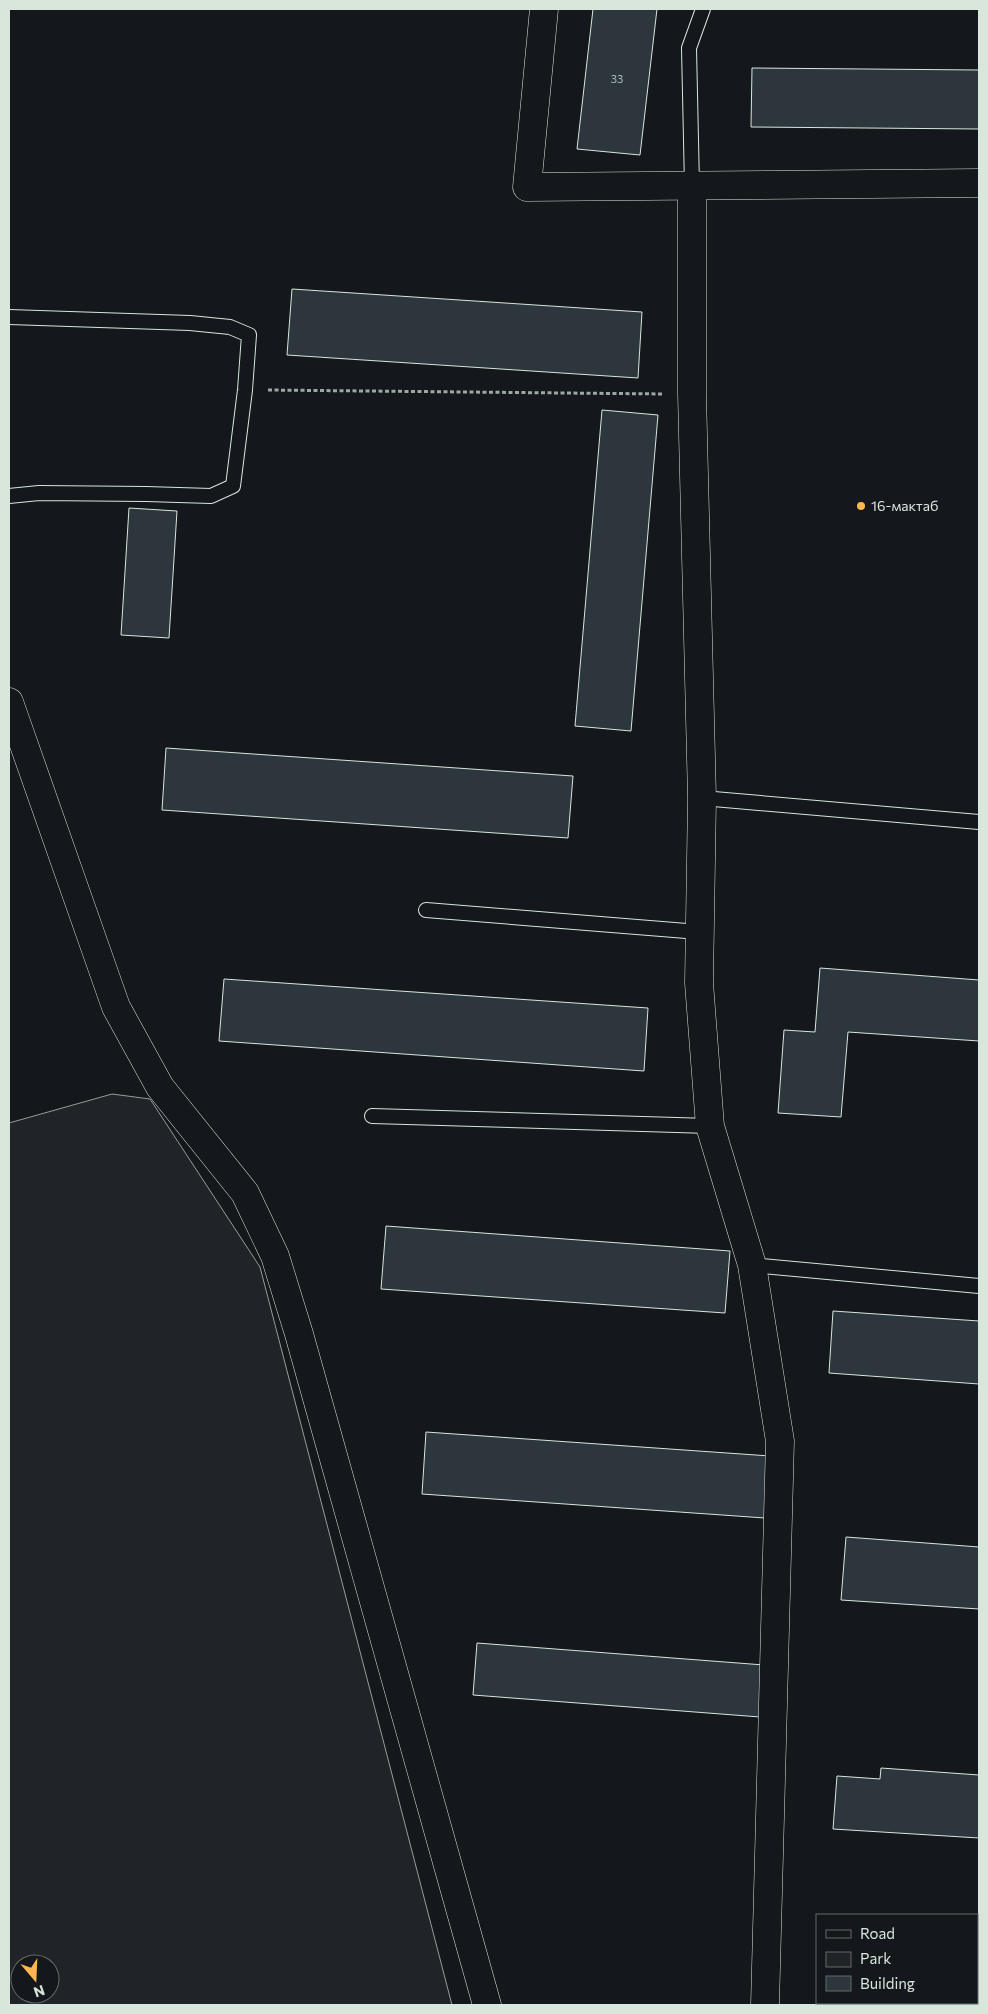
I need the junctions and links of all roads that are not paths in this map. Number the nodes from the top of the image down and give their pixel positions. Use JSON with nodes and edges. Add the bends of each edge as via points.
{"nodes":[{"id":1,"x":544,"y":9,"type":"edge"},
{"id":2,"x":703,"y":9,"type":"edge"},
{"id":3,"x":979,"y":183,"type":"edge"},
{"id":4,"x":692,"y":186,"type":"junction"},
{"id":5,"x":9,"y":317,"type":"edge"},
{"id":6,"x":9,"y":496,"type":"edge"},
{"id":7,"x":9,"y":702,"type":"edge"},
{"id":8,"x":702,"y":798,"type":"junction"},
{"id":9,"x":979,"y":822,"type":"edge"},
{"id":10,"x":426,"y":910,"type":"dead end"},
{"id":11,"x":699,"y":932,"type":"junction"},
{"id":12,"x":372,"y":1116,"type":"dead end"},
{"id":13,"x":710,"y":1126,"type":"junction"},
{"id":14,"x":752,"y":1265,"type":"junction"},
{"id":15,"x":979,"y":1286,"type":"edge"},
{"id":16,"x":487,"y":2005,"type":"edge"},
{"id":17,"x":765,"y":2005,"type":"edge"}],
"edges":[{"from":1,"to":4,"type":"street","via":[[527,187]]},
{"from":2,"to":4,"type":"lane","via":[[689,48]]},
{"from":3,"to":4,"type":"street"},
{"from":4,"to":8,"type":"street","via":[[692,394]]},
{"from":5,"to":6,"type":"lane","via":[[190,323],[230,327],[249,335],[233,486],[211,496],[69,493]]},
{"from":7,"to":16,"type":"street","via":[[116,1007],[160,1087],[245,1193],[275,1256]]},
{"from":8,"to":9,"type":"lane"},
{"from":8,"to":11,"type":"street"},
{"from":10,"to":11,"type":"lane"},
{"from":11,"to":13,"type":"street","via":[[699,983]]},
{"from":12,"to":13,"type":"lane"},
{"from":13,"to":14,"type":"street"},
{"from":14,"to":15,"type":"lane"},
{"from":14,"to":17,"type":"street","via":[[780,1440]]}]}
